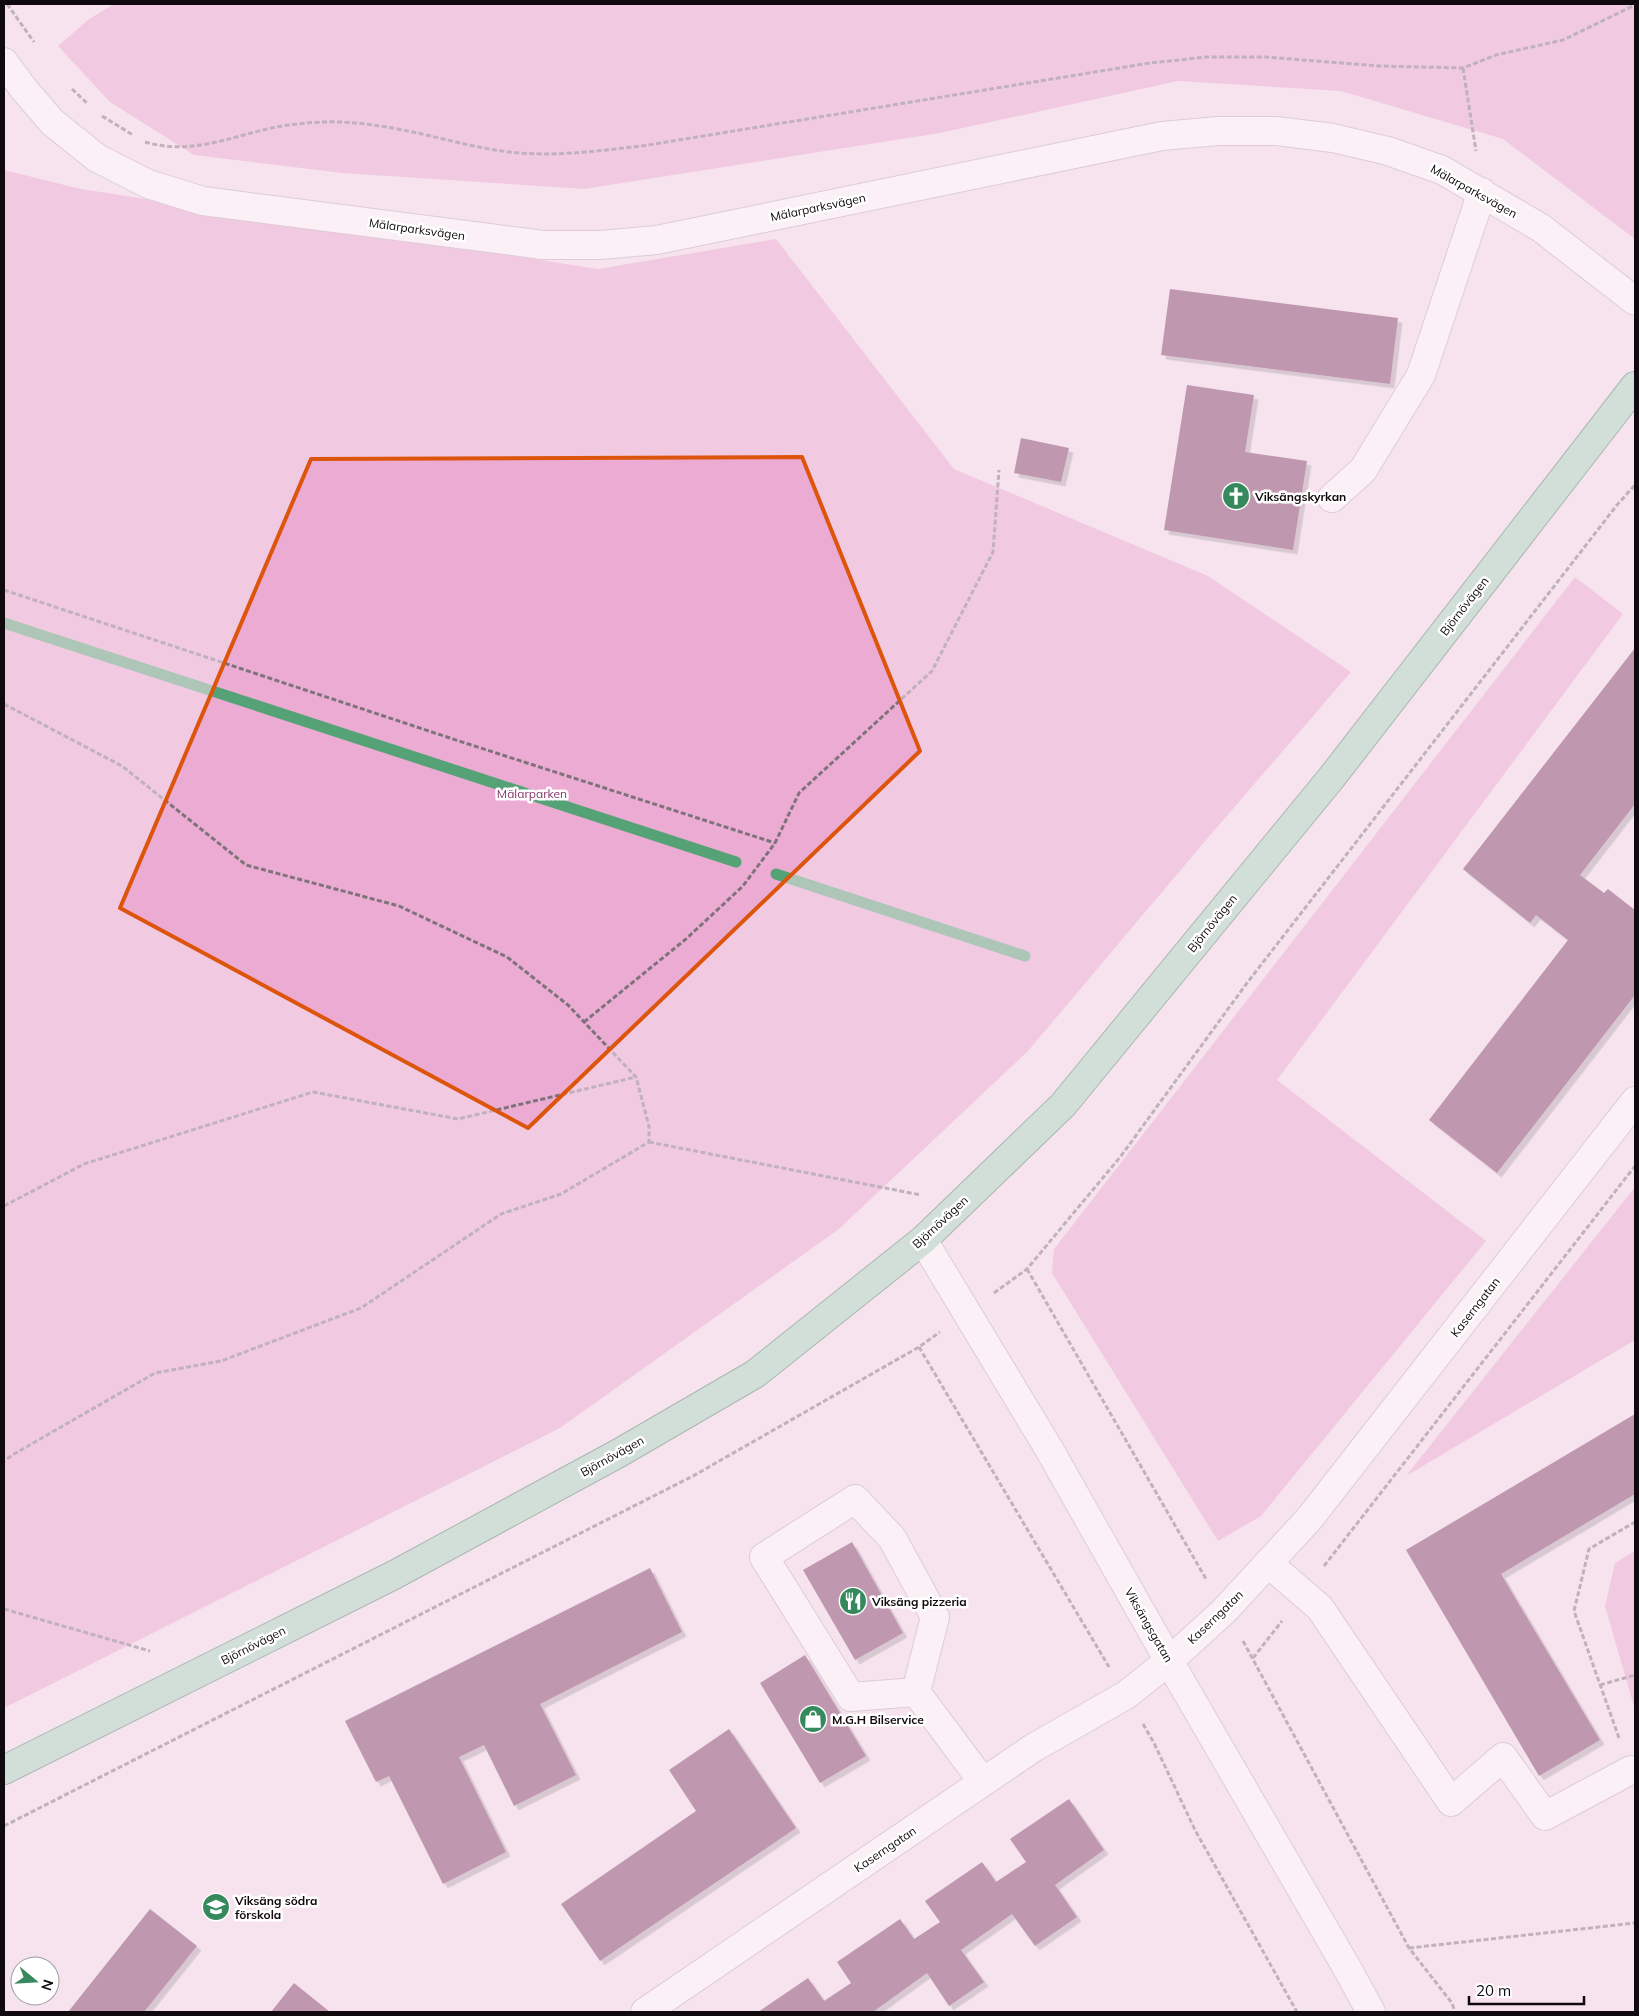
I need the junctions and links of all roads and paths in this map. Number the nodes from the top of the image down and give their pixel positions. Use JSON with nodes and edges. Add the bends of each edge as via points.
{"nodes":[{"id":1,"x":6,"y":4,"type":"edge"},
{"id":2,"x":1635,"y":5,"type":"edge"},
{"id":3,"x":36,"y":44,"type":"dead end"},
{"id":4,"x":4,"y":62,"type":"edge"},
{"id":5,"x":1464,"y":68,"type":"junction"},
{"id":6,"x":70,"y":87,"type":"dead end"},
{"id":7,"x":90,"y":106,"type":"dead end"},
{"id":8,"x":97,"y":112,"type":"dead end"},
{"id":9,"x":1482,"y":192,"type":"junction"},
{"id":10,"x":1635,"y":301,"type":"edge"},
{"id":11,"x":1635,"y":386,"type":"edge"},
{"id":12,"x":1000,"y":470,"type":"dead end"},
{"id":13,"x":1332,"y":498,"type":"dead end"},
{"id":14,"x":4,"y":590,"type":"edge"},
{"id":15,"x":4,"y":704,"type":"edge"},
{"id":16,"x":775,"y":843,"type":"junction"},
{"id":17,"x":584,"y":1022,"type":"junction"},
{"id":18,"x":636,"y":1077,"type":"junction"},
{"id":19,"x":1635,"y":1101,"type":"edge"},
{"id":20,"x":649,"y":1142,"type":"junction"},
{"id":21,"x":1635,"y":1166,"type":"edge"},
{"id":22,"x":922,"y":1195,"type":"dead end"},
{"id":23,"x":4,"y":1206,"type":"edge"},
{"id":24,"x":923,"y":1240,"type":"junction"},
{"id":25,"x":1027,"y":1269,"type":"dead end"},
{"id":26,"x":4,"y":1461,"type":"edge"},
{"id":27,"x":1635,"y":1522,"type":"edge"},
{"id":28,"x":1268,"y":1563,"type":"junction"},
{"id":29,"x":1303,"y":1594,"type":"junction"},
{"id":30,"x":4,"y":1609,"type":"edge"},
{"id":31,"x":1224,"y":1611,"type":"junction"},
{"id":32,"x":150,"y":1651,"type":"dead end"},
{"id":33,"x":1253,"y":1658,"type":"junction"},
{"id":34,"x":1169,"y":1661,"type":"junction"},
{"id":35,"x":1635,"y":1674,"type":"edge"},
{"id":36,"x":1600,"y":1685,"type":"junction"},
{"id":37,"x":916,"y":1692,"type":"junction"},
{"id":38,"x":4,"y":1770,"type":"edge"},
{"id":39,"x":1631,"y":1770,"type":"joint"},
{"id":40,"x":983,"y":1782,"type":"junction"},
{"id":41,"x":1635,"y":1922,"type":"edge"},
{"id":42,"x":1408,"y":1948,"type":"junction"},
{"id":43,"x":644,"y":2012,"type":"edge"},
{"id":44,"x":1371,"y":2012,"type":"edge"},
{"id":45,"x":1455,"y":2012,"type":"edge"}],
"edges":[{"from":1,"to":3,"type":"path"},
{"from":2,"to":5,"type":"path","via":[[1563,40],[1496,55]]},
{"from":4,"to":9,"type":"street","name":"Mälarparksvägen","via":[[52,122],[97,158],[148,184],[203,201],[543,245],[657,240],[1162,136],[1218,131],[1276,131],[1333,138],[1388,151],[1442,170]]},
{"from":5,"to":8,"type":"path","via":[[1207,57],[582,153],[502,151],[348,122],[294,124],[191,148],[164,147],[145,142]]},
{"from":5,"to":9,"type":"path"},
{"from":6,"to":7,"type":"path"},
{"from":9,"to":10,"type":"street","name":"Mälarparksvägen","via":[[1541,228]]},
{"from":9,"to":13,"type":"street","via":[[1421,375],[1363,470]]},
{"from":11,"to":24,"type":"main road","name":"Björnövägen","via":[[1332,777],[1064,1105]]},
{"from":12,"to":16,"type":"path","via":[[993,552],[932,671],[799,794]]},
{"from":14,"to":16,"type":"path","via":[[459,742]]},
{"from":15,"to":17,"type":"path","via":[[122,766],[246,865],[399,906],[507,957],[568,1005]]},
{"from":16,"to":17,"type":"path","via":[[743,886],[686,939]]},
{"from":17,"to":18,"type":"path"},
{"from":18,"to":20,"type":"path","via":[[649,1126]]},
{"from":18,"to":23,"type":"path","via":[[458,1120],[313,1092],[84,1164]]},
{"from":19,"to":28,"type":"street","name":"Kaserngatan","via":[[1309,1519]]},
{"from":20,"to":22,"type":"path"},
{"from":20,"to":26,"type":"path","via":[[561,1194],[501,1214],[361,1308],[221,1361],[155,1373]]},
{"from":21,"to":29,"type":"path"},
{"from":24,"to":34,"type":"street","name":"Viksängsgatan","via":[[1050,1449]]},
{"from":24,"to":38,"type":"main road","name":"Björnövägen","via":[[755,1374],[619,1453],[394,1575]]},
{"from":25,"to":31,"type":"path"},
{"from":27,"to":36,"type":"path","via":[[1589,1548],[1574,1611]]},
{"from":28,"to":29,"type":"street"},
{"from":28,"to":31,"type":"street","name":"Kaserngatan"},
{"from":29,"to":33,"type":"path"},
{"from":29,"to":39,"type":"street","via":[[1320,1608],[1450,1802],[1503,1757],[1545,1816]]},
{"from":30,"to":32,"type":"path"},
{"from":31,"to":33,"type":"path"},
{"from":31,"to":34,"type":"street","name":"Kaserngatan"},
{"from":33,"to":42,"type":"path"},
{"from":34,"to":40,"type":"street","name":"Kaserngatan","via":[[1126,1695],[1034,1748]]},
{"from":34,"to":44,"type":"street","name":"Viksängsgatan"},
{"from":35,"to":36,"type":"path"},
{"from":36,"to":39,"type":"path"},
{"from":37,"to":37,"type":"street","via":[[934,1617],[892,1538],[855,1499],[764,1557],[851,1697]]},
{"from":37,"to":40,"type":"street"},
{"from":40,"to":43,"type":"street","name":"Kaserngatan"},
{"from":41,"to":42,"type":"path"},
{"from":42,"to":45,"type":"path","via":[[1452,2003]]}]}
